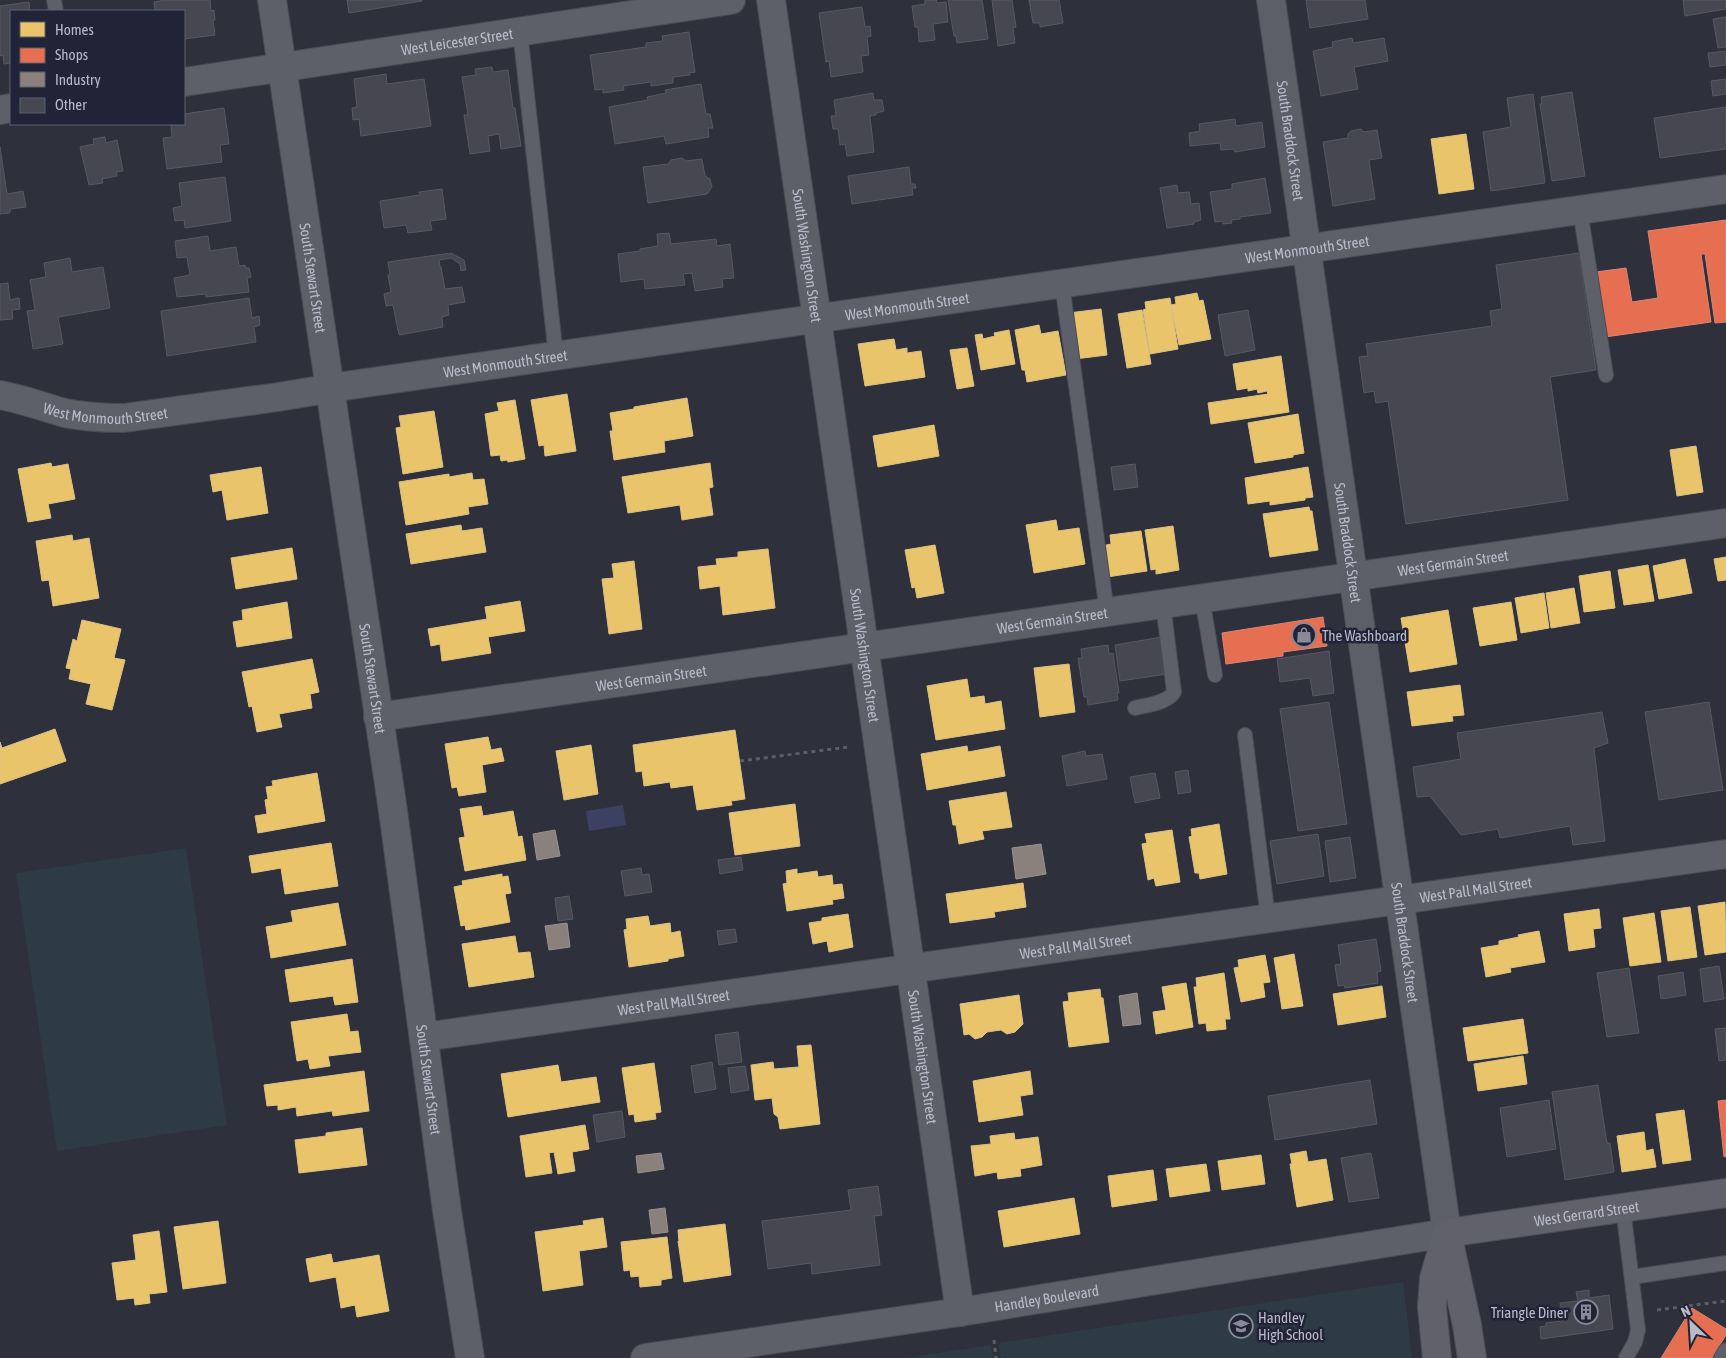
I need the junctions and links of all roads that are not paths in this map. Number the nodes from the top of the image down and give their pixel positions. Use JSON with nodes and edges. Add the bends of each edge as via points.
{"nodes":[{"id":1,"x":272,"y":0,"type":"edge"},
{"id":2,"x":731,"y":0,"type":"edge"},
{"id":3,"x":771,"y":0,"type":"edge"},
{"id":4,"x":1271,"y":0,"type":"edge"},
{"id":5,"x":520,"y":31,"type":"junction"},
{"id":6,"x":282,"y":66,"type":"junction"},
{"id":7,"x":185,"y":82,"type":"edge"},
{"id":8,"x":1726,"y":190,"type":"edge"},
{"id":9,"x":1580,"y":210,"type":"junction"},
{"id":10,"x":1306,"y":249,"type":"junction"},
{"id":11,"x":1062,"y":284,"type":"junction"},
{"id":12,"x":817,"y":319,"type":"junction"},
{"id":13,"x":556,"y":356,"type":"junction"},
{"id":14,"x":1606,"y":375,"type":"dead end"},
{"id":15,"x":329,"y":388,"type":"junction"},
{"id":16,"x":0,"y":395,"type":"edge"},
{"id":17,"x":1726,"y":522,"type":"edge"},
{"id":18,"x":1353,"y":576,"type":"junction"},
{"id":19,"x":1202,"y":598,"type":"junction"},
{"id":20,"x":1163,"y":604,"type":"junction"},
{"id":21,"x":1107,"y":612,"type":"junction"},
{"id":22,"x":864,"y":647,"type":"junction"},
{"id":23,"x":1215,"y":675,"type":"dead end"},
{"id":24,"x":1135,"y":708,"type":"dead end"},
{"id":25,"x":378,"y":717,"type":"junction"},
{"id":26,"x":1246,"y":735,"type":"dead end"},
{"id":27,"x":1726,"y":854,"type":"edge"},
{"id":28,"x":1400,"y":900,"type":"junction"},
{"id":29,"x":1268,"y":918,"type":"junction"},
{"id":30,"x":911,"y":969,"type":"junction"},
{"id":31,"x":424,"y":1038,"type":"junction"},
{"id":32,"x":1726,"y":1192,"type":"edge"},
{"id":33,"x":1623,"y":1208,"type":"junction"},
{"id":34,"x":1447,"y":1233,"type":"junction"},
{"id":35,"x":1726,"y":1263,"type":"edge"},
{"id":36,"x":1632,"y":1277,"type":"junction"},
{"id":37,"x":960,"y":1312,"type":"junction"},
{"id":38,"x":1726,"y":1350,"type":"edge"},
{"id":39,"x":470,"y":1358,"type":"edge"},
{"id":40,"x":645,"y":1358,"type":"edge"},
{"id":41,"x":1437,"y":1358,"type":"edge"},
{"id":42,"x":1472,"y":1358,"type":"edge"},
{"id":43,"x":1626,"y":1358,"type":"edge"},
{"id":44,"x":1721,"y":1358,"type":"edge"}],
"edges":[{"from":1,"to":6,"type":"street","name":"South Stewart Street"},
{"from":2,"to":5,"type":"street","name":"West Leicester Street"},
{"from":3,"to":12,"type":"street","name":"South Washington Street"},
{"from":4,"to":10,"type":"main road","name":"South Braddock Street"},
{"from":5,"to":6,"type":"street","name":"West Leicester Street"},
{"from":5,"to":13,"type":"lane"},
{"from":6,"to":7,"type":"street","name":"West Leicester Street"},
{"from":6,"to":15,"type":"street","name":"South Stewart Street"},
{"from":8,"to":9,"type":"street","name":"West Monmouth Street"},
{"from":9,"to":10,"type":"street","name":"West Monmouth Street"},
{"from":9,"to":14,"type":"lane"},
{"from":10,"to":11,"type":"street","name":"West Monmouth Street"},
{"from":10,"to":18,"type":"main road","name":"South Braddock Street"},
{"from":11,"to":12,"type":"street","name":"West Monmouth Street"},
{"from":11,"to":21,"type":"lane"},
{"from":12,"to":13,"type":"street","name":"West Monmouth Street"},
{"from":12,"to":22,"type":"street","name":"South Washington Street"},
{"from":13,"to":15,"type":"street","name":"West Monmouth Street"},
{"from":15,"to":16,"type":"street","name":"West Monmouth Street","via":[[124,418],[67,413]]},
{"from":15,"to":25,"type":"street","name":"South Stewart Street"},
{"from":17,"to":18,"type":"street","name":"West Germain Street"},
{"from":18,"to":19,"type":"street","name":"West Germain Street"},
{"from":18,"to":28,"type":"main road","name":"South Braddock Street"},
{"from":19,"to":20,"type":"street","name":"West Germain Street"},
{"from":19,"to":23,"type":"lane"},
{"from":20,"to":21,"type":"street","name":"West Germain Street"},
{"from":20,"to":24,"type":"lane","via":[[1174,692],[1166,698]]},
{"from":21,"to":22,"type":"street","name":"West Germain Street"},
{"from":22,"to":25,"type":"street","name":"West Germain Street"},
{"from":22,"to":30,"type":"street","name":"South Washington Street"},
{"from":25,"to":31,"type":"street","name":"South Stewart Street"},
{"from":26,"to":29,"type":"lane"},
{"from":27,"to":28,"type":"street","name":"West Pall Mall Street"},
{"from":28,"to":29,"type":"street","name":"West Pall Mall Street"},
{"from":28,"to":34,"type":"main road","name":"South Braddock Street"},
{"from":29,"to":30,"type":"street","name":"West Pall Mall Street"},
{"from":30,"to":31,"type":"street","name":"West Pall Mall Street"},
{"from":30,"to":37,"type":"street","name":"South Washington Street"},
{"from":31,"to":39,"type":"street","name":"South Stewart Street"},
{"from":32,"to":33,"type":"main road","name":"West Gerrard Street"},
{"from":33,"to":34,"type":"main road","name":"West Gerrard Street"},
{"from":33,"to":36,"type":"lane"},
{"from":34,"to":37,"type":"street","name":"Handley Boulevard"},
{"from":34,"to":41,"type":"main road","name":"South Braddock Street","via":[[1434,1278],[1432,1307]]},
{"from":34,"to":42,"type":"main road","name":"South Braddock Street"},
{"from":35,"to":36,"type":"lane"},
{"from":36,"to":43,"type":"lane","via":[[1638,1330]]},
{"from":37,"to":40,"type":"street","name":"Handley Boulevard"},
{"from":38,"to":44,"type":"lane"}]}
